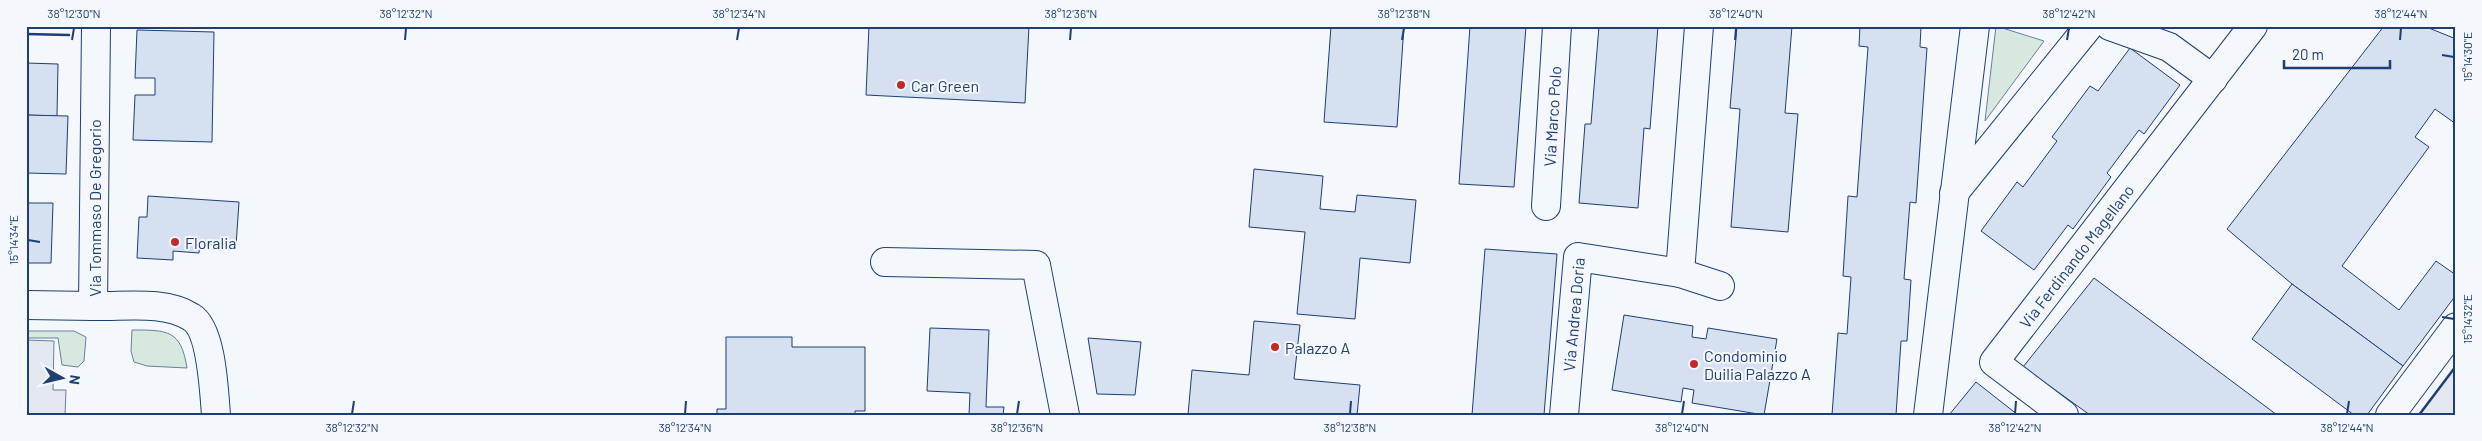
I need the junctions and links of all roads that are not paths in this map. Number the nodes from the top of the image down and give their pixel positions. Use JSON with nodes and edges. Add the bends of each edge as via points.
{"nodes":[{"id":1,"x":96,"y":26,"type":"edge"},
{"id":2,"x":1557,"y":26,"type":"edge"},
{"id":3,"x":1699,"y":26,"type":"edge"},
{"id":4,"x":1975,"y":26,"type":"edge"},
{"id":5,"x":2089,"y":26,"type":"edge"},
{"id":6,"x":2110,"y":26,"type":"edge"},
{"id":7,"x":2253,"y":26,"type":"edge"},
{"id":8,"x":2213,"y":79,"type":"junction"},
{"id":9,"x":1954,"y":193,"type":"junction"},
{"id":10,"x":1546,"y":206,"type":"dead end"},
{"id":11,"x":885,"y":262,"type":"dead end"},
{"id":12,"x":1680,"y":273,"type":"junction"},
{"id":13,"x":1720,"y":286,"type":"dead end"},
{"id":14,"x":26,"y":305,"type":"edge"},
{"id":15,"x":93,"y":306,"type":"junction"},
{"id":16,"x":2456,"y":327,"type":"edge"},
{"id":17,"x":216,"y":415,"type":"edge"},
{"id":18,"x":1065,"y":415,"type":"edge"},
{"id":19,"x":1564,"y":415,"type":"edge"},
{"id":20,"x":1928,"y":415,"type":"edge"},
{"id":21,"x":2064,"y":415,"type":"edge"},
{"id":22,"x":2390,"y":415,"type":"edge"}],
"edges":[{"from":1,"to":15,"type":"street","name":"Via Tommaso De Gregorio"},
{"from":2,"to":10,"type":"street","name":"Via Marco Polo"},
{"from":3,"to":12,"type":"street"},
{"from":4,"to":9,"type":"street"},
{"from":5,"to":9,"type":"street"},
{"from":6,"to":8,"type":"street","via":[[2169,47]]},
{"from":7,"to":8,"type":"street","name":"Via Ferdinando Magellano"},
{"from":8,"to":21,"type":"street","name":"Via Ferdinando Magellano","via":[[1994,362]]},
{"from":9,"to":20,"type":"street"},
{"from":11,"to":18,"type":"street","via":[[1036,266]]},
{"from":12,"to":13,"type":"street","name":"Via Andrea Doria"},
{"from":12,"to":19,"type":"street","name":"Via Andrea Doria","via":[[1578,257]]},
{"from":14,"to":15,"type":"street"},
{"from":15,"to":17,"type":"street","name":"Via Tommaso De Gregorio","via":[[165,307],[193,317],[204,334],[211,361]]},
{"from":16,"to":22,"type":"street"}]}
